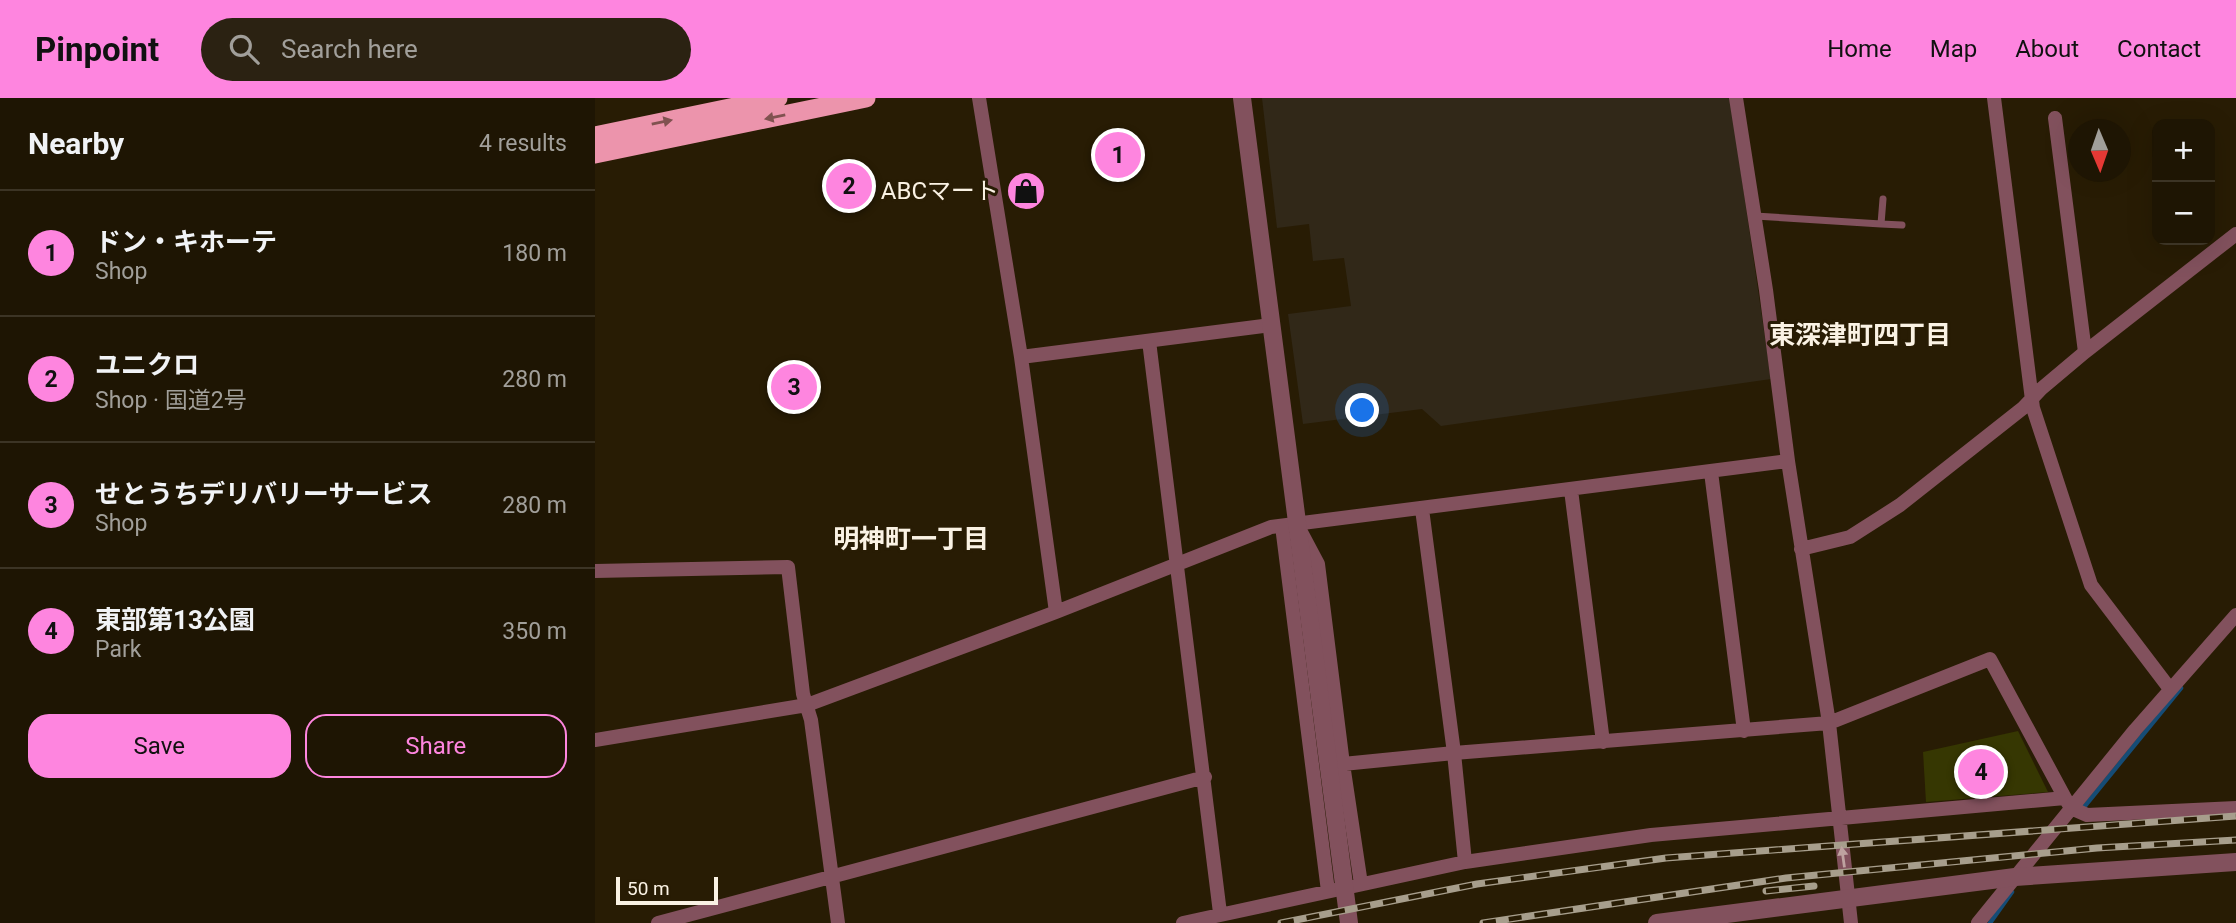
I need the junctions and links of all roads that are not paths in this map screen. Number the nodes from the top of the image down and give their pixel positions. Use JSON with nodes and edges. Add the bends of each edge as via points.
{"nodes":[{"id":1,"x":778,"y":98,"type":"edge"},
{"id":2,"x":866,"y":98,"type":"edge"},
{"id":3,"x":979,"y":98,"type":"edge"},
{"id":4,"x":1242,"y":98,"type":"edge"},
{"id":5,"x":1736,"y":98,"type":"edge"},
{"id":6,"x":1994,"y":98,"type":"edge"},
{"id":7,"x":2055,"y":118,"type":"dead end"},
{"id":8,"x":595,"y":136,"type":"edge"},
{"id":9,"x":595,"y":154,"type":"edge"},
{"id":10,"x":1883,"y":199,"type":"dead end"},
{"id":11,"x":1755,"y":216,"type":"junction"},
{"id":12,"x":1881,"y":224,"type":"junction"},
{"id":13,"x":1902,"y":225,"type":"dead end"},
{"id":14,"x":2236,"y":234,"type":"edge"},
{"id":15,"x":1271,"y":325,"type":"junction"},
{"id":16,"x":1149,"y":341,"type":"junction"},
{"id":17,"x":2085,"y":352,"type":"junction"},
{"id":18,"x":1021,"y":357,"type":"junction"},
{"id":19,"x":2032,"y":398,"type":"junction"},
{"id":20,"x":1788,"y":461,"type":"junction"},
{"id":21,"x":1710,"y":472,"type":"junction"},
{"id":22,"x":1571,"y":490,"type":"junction"},
{"id":23,"x":1422,"y":509,"type":"junction"},
{"id":24,"x":1289,"y":525,"type":"junction"},
{"id":25,"x":1801,"y":549,"type":"junction"},
{"id":26,"x":1178,"y":563,"type":"junction"},
{"id":27,"x":595,"y":571,"type":"edge"},
{"id":28,"x":1056,"y":611,"type":"junction"},
{"id":29,"x":2236,"y":615,"type":"edge"},
{"id":30,"x":2170,"y":689,"type":"junction"},
{"id":31,"x":807,"y":705,"type":"junction"},
{"id":32,"x":1829,"y":723,"type":"junction"},
{"id":33,"x":1744,"y":731,"type":"junction"},
{"id":34,"x":595,"y":740,"type":"edge"},
{"id":35,"x":1603,"y":742,"type":"junction"},
{"id":36,"x":1454,"y":752,"type":"junction"},
{"id":37,"x":1343,"y":764,"type":"junction"},
{"id":38,"x":1205,"y":776,"type":"junction"},
{"id":39,"x":2068,"y":803,"type":"junction"},
{"id":40,"x":2236,"y":808,"type":"edge"},
{"id":41,"x":1838,"y":817,"type":"junction"},
{"id":42,"x":1465,"y":862,"type":"junction"},
{"id":43,"x":2236,"y":862,"type":"edge"},
{"id":44,"x":832,"y":876,"type":"junction"},
{"id":45,"x":2015,"y":877,"type":"junction"},
{"id":46,"x":1361,"y":884,"type":"junction"},
{"id":47,"x":1328,"y":891,"type":"junction"},
{"id":48,"x":1849,"y":897,"type":"junction"},
{"id":49,"x":1220,"y":914,"type":"junction"},
{"id":50,"x":658,"y":923,"type":"edge"},
{"id":51,"x":838,"y":923,"type":"edge"},
{"id":52,"x":1184,"y":923,"type":"edge"},
{"id":53,"x":1349,"y":923,"type":"edge"},
{"id":54,"x":1657,"y":923,"type":"edge"},
{"id":55,"x":1851,"y":923,"type":"edge"},
{"id":56,"x":1978,"y":923,"type":"edge"}],
"edges":[{"from":8,"to":1,"type":"highway","one_way":true},
{"from":2,"to":9,"type":"highway","one_way":true},
{"from":3,"to":18,"type":"street"},
{"from":4,"to":15,"type":"street"},
{"from":5,"to":11,"type":"street"},
{"from":6,"to":19,"type":"street"},
{"from":7,"to":17,"type":"street"},
{"from":10,"to":12,"type":"lane"},
{"from":11,"to":12,"type":"lane"},
{"from":11,"to":20,"type":"street"},
{"from":12,"to":13,"type":"lane"},
{"from":14,"to":17,"type":"street"},
{"from":15,"to":16,"type":"street"},
{"from":15,"to":24,"type":"street"},
{"from":16,"to":18,"type":"street"},
{"from":16,"to":26,"type":"street"},
{"from":17,"to":19,"type":"street"},
{"from":18,"to":28,"type":"street"},
{"from":19,"to":25,"type":"street","via":[[1900,505],[1850,537]]},
{"from":19,"to":30,"type":"street","via":[[2091,585]]},
{"from":20,"to":21,"type":"street"},
{"from":20,"to":25,"type":"street"},
{"from":21,"to":22,"type":"street"},
{"from":21,"to":33,"type":"street"},
{"from":22,"to":23,"type":"street"},
{"from":22,"to":35,"type":"street"},
{"from":23,"to":24,"type":"street"},
{"from":23,"to":36,"type":"street"},
{"from":24,"to":26,"type":"street","via":[[1271,527]]},
{"from":24,"to":37,"type":"street","via":[[1318,565]]},
{"from":24,"to":47,"type":"street"},
{"from":24,"to":53,"type":"street"},
{"from":25,"to":32,"type":"street"},
{"from":26,"to":28,"type":"street"},
{"from":26,"to":38,"type":"street"},
{"from":27,"to":31,"type":"street","via":[[788,567]]},
{"from":28,"to":31,"type":"street"},
{"from":29,"to":30,"type":"street"},
{"from":30,"to":39,"type":"street"},
{"from":31,"to":34,"type":"street"},
{"from":31,"to":44,"type":"street"},
{"from":32,"to":33,"type":"street"},
{"from":32,"to":39,"type":"street","via":[[1990,659]]},
{"from":32,"to":41,"type":"street"},
{"from":33,"to":35,"type":"street"},
{"from":35,"to":36,"type":"street"},
{"from":36,"to":37,"type":"street"},
{"from":36,"to":42,"type":"street"},
{"from":37,"to":46,"type":"street"},
{"from":38,"to":44,"type":"street"},
{"from":38,"to":49,"type":"street"},
{"from":39,"to":40,"type":"street","via":[[2087,815]]},
{"from":39,"to":41,"type":"street"},
{"from":39,"to":45,"type":"street"},
{"from":41,"to":42,"type":"street","via":[[1651,835]]},
{"from":48,"to":41,"type":"street","one_way":true},
{"from":42,"to":46,"type":"street"},
{"from":43,"to":45,"type":"street"},
{"from":44,"to":50,"type":"street"},
{"from":44,"to":51,"type":"street"},
{"from":45,"to":48,"type":"street"},
{"from":45,"to":56,"type":"street"},
{"from":46,"to":47,"type":"street"},
{"from":47,"to":49,"type":"street"},
{"from":48,"to":54,"type":"street"},
{"from":48,"to":55,"type":"street"},
{"from":49,"to":52,"type":"street"}]}
